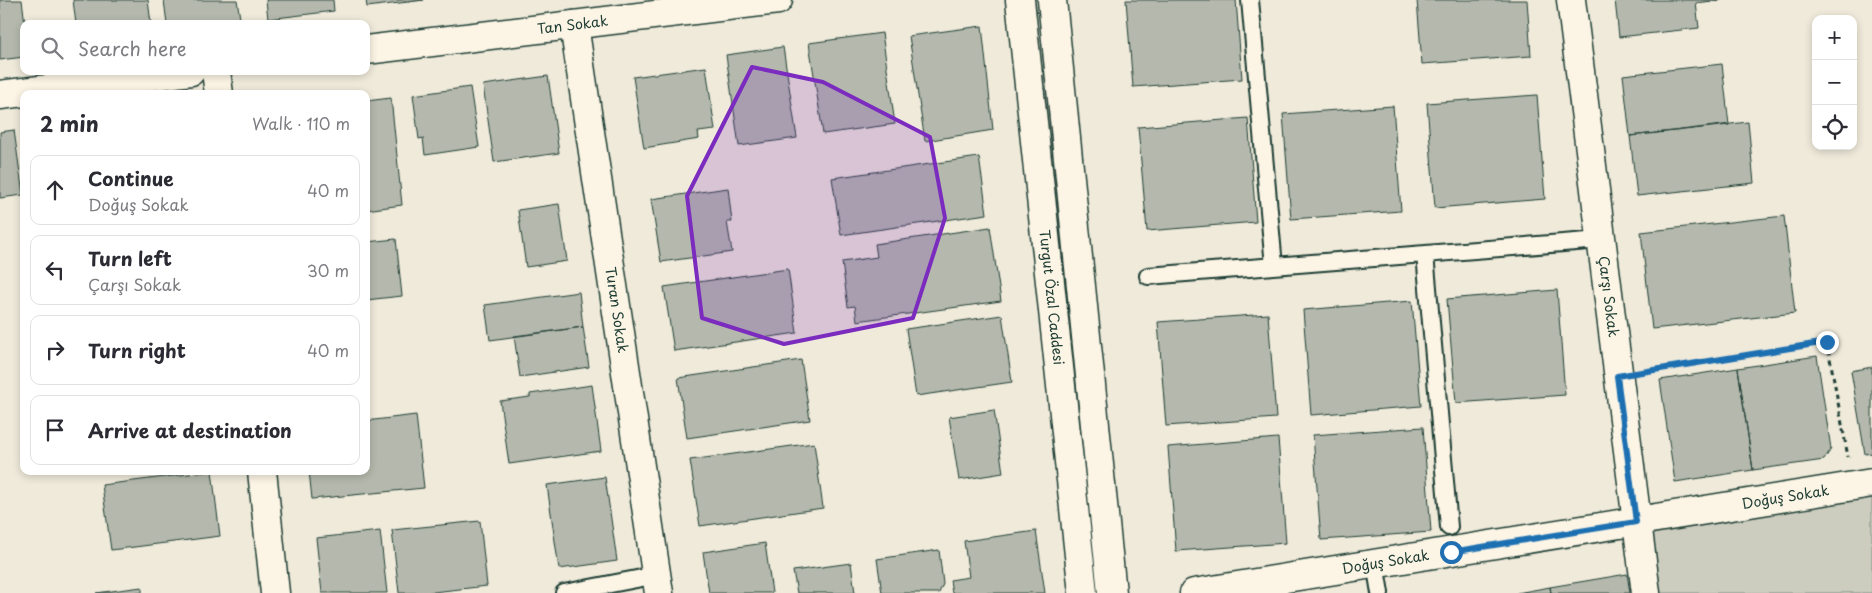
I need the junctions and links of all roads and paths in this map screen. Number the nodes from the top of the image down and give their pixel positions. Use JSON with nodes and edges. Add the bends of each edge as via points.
{"nodes":[{"id":1,"x":778,"y":0,"type":"edge"},
{"id":2,"x":1020,"y":0,"type":"edge"},
{"id":3,"x":1052,"y":0,"type":"edge"},
{"id":4,"x":1250,"y":0,"type":"edge"},
{"id":5,"x":1571,"y":0,"type":"edge"},
{"id":6,"x":574,"y":25,"type":"junction"},
{"id":7,"x":370,"y":50,"type":"edge"},
{"id":8,"x":159,"y":75,"type":"edge"},
{"id":9,"x":217,"y":75,"type":"edge"},
{"id":10,"x":40,"y":90,"type":"edge"},
{"id":11,"x":218,"y":90,"type":"edge"},
{"id":12,"x":20,"y":92,"type":"edge"},
{"id":13,"x":0,"y":95,"type":"edge"},
{"id":14,"x":1601,"y":240,"type":"junction"},
{"id":15,"x":1425,"y":254,"type":"junction"},
{"id":16,"x":1274,"y":266,"type":"junction"},
{"id":17,"x":1148,"y":276,"type":"dead end"},
{"id":18,"x":1617,"y":376,"type":"junction"},
{"id":19,"x":262,"y":475,"type":"edge"},
{"id":20,"x":1863,"y":485,"type":"edge"},
{"id":21,"x":1636,"y":522,"type":"junction"},
{"id":22,"x":1449,"y":526,"type":"dead end"},
{"id":23,"x":1375,"y":563,"type":"junction"},
{"id":24,"x":658,"y":584,"type":"edge"},
{"id":25,"x":276,"y":593,"type":"edge"},
{"id":26,"x":564,"y":593,"type":"edge"},
{"id":27,"x":1083,"y":593,"type":"edge"},
{"id":28,"x":1112,"y":593,"type":"edge"},
{"id":29,"x":1194,"y":593,"type":"edge"},
{"id":30,"x":1380,"y":593,"type":"edge"},
{"id":31,"x":1646,"y":593,"type":"edge"}],
"edges":[{"from":1,"to":6,"type":"street","name":"Tan Sokak"},
{"from":2,"to":27,"type":"street","name":"Turgut Özal Caddesi"},
{"from":3,"to":28,"type":"street"},
{"from":4,"to":16,"type":"lane"},
{"from":5,"to":14,"type":"street","name":"Çarşı Sokak"},
{"from":6,"to":7,"type":"street","name":"Tan Sokak"},
{"from":6,"to":24,"type":"street","name":"Turan Sokak"},
{"from":8,"to":10,"type":"street"},
{"from":9,"to":11,"type":"street"},
{"from":12,"to":13,"type":"street"},
{"from":14,"to":15,"type":"lane"},
{"from":14,"to":18,"type":"street","name":"Çarşı Sokak"},
{"from":15,"to":16,"type":"lane"},
{"from":15,"to":22,"type":"lane"},
{"from":16,"to":17,"type":"lane"},
{"from":18,"to":20,"type":"path","via":[[1827,342]]},
{"from":18,"to":21,"type":"street","name":"Çarşı Sokak"},
{"from":19,"to":25,"type":"street"},
{"from":20,"to":21,"type":"street","name":"Doğuş Sokak"},
{"from":21,"to":23,"type":"street","name":"Doğuş Sokak"},
{"from":21,"to":31,"type":"street","name":"Çarşı Sokak"},
{"from":23,"to":29,"type":"street","name":"Doğuş Sokak"},
{"from":23,"to":30,"type":"lane"},
{"from":24,"to":26,"type":"lane"}]}
